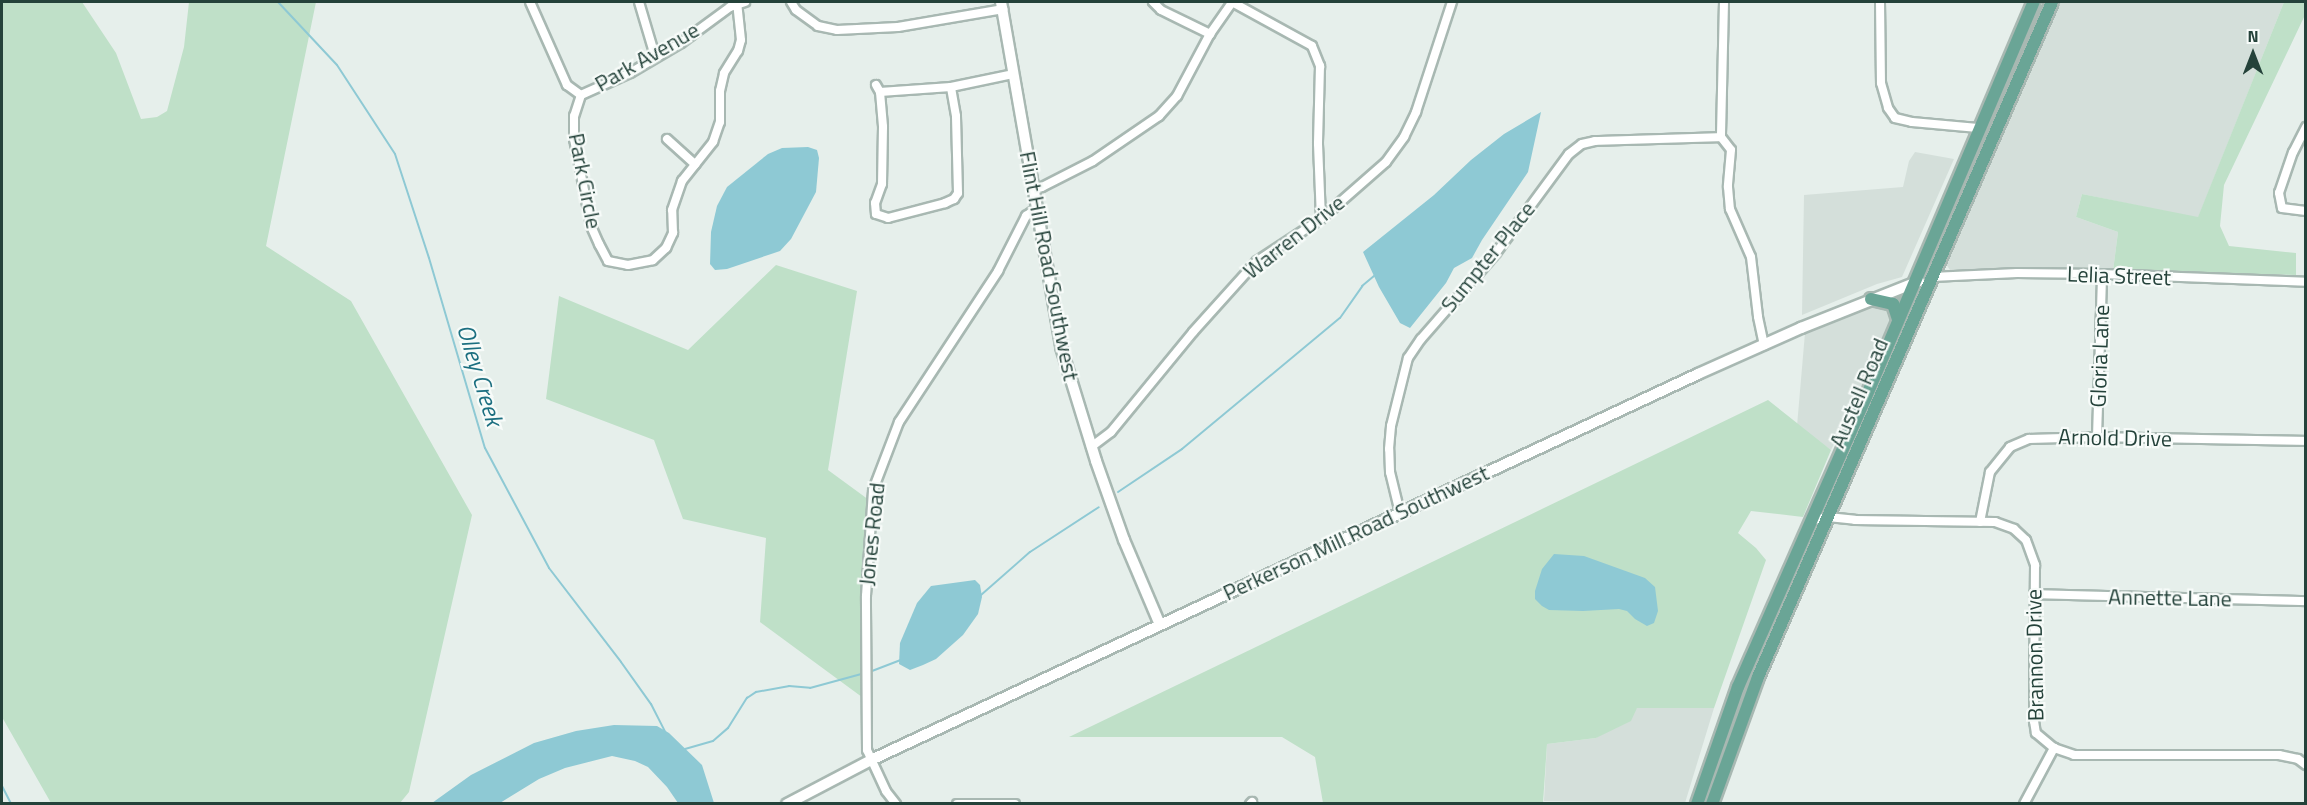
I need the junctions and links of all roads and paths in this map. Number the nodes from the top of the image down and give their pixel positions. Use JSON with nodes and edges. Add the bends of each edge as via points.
{"nodes":[{"id":1,"x":530,"y":2,"type":"edge"},
{"id":2,"x":639,"y":2,"type":"edge"},
{"id":3,"x":740,"y":2,"type":"edge"},
{"id":4,"x":791,"y":2,"type":"edge"},
{"id":5,"x":1153,"y":2,"type":"edge"},
{"id":6,"x":1232,"y":2,"type":"edge"},
{"id":7,"x":1452,"y":2,"type":"edge"},
{"id":8,"x":1724,"y":2,"type":"edge"},
{"id":9,"x":1880,"y":2,"type":"edge"},
{"id":10,"x":2034,"y":2,"type":"edge"},
{"id":11,"x":2052,"y":2,"type":"edge"},
{"id":12,"x":1002,"y":5,"type":"edge"},
{"id":13,"x":1210,"y":34,"type":"junction"},
{"id":14,"x":655,"y":56,"type":"junction"},
{"id":15,"x":1014,"y":74,"type":"junction"},
{"id":16,"x":951,"y":87,"type":"junction"},
{"id":17,"x":581,"y":95,"type":"junction"},
{"id":18,"x":2306,"y":127,"type":"edge"},
{"id":19,"x":1978,"y":128,"type":"junction"},
{"id":20,"x":1721,"y":137,"type":"junction"},
{"id":21,"x":667,"y":139,"type":"dead end"},
{"id":22,"x":695,"y":164,"type":"junction"},
{"id":23,"x":1032,"y":189,"type":"junction"},
{"id":24,"x":1036,"y":208,"type":"junction"},
{"id":25,"x":2306,"y":211,"type":"edge"},
{"id":26,"x":1321,"y":219,"type":"junction"},
{"id":27,"x":2102,"y":274,"type":"junction"},
{"id":28,"x":1932,"y":277,"type":"junction"},
{"id":29,"x":1913,"y":282,"type":"junction"},
{"id":30,"x":2306,"y":282,"type":"edge"},
{"id":31,"x":1871,"y":299,"type":"junction"},
{"id":32,"x":1898,"y":319,"type":"junction"},
{"id":33,"x":1764,"y":345,"type":"junction"},
{"id":34,"x":2097,"y":437,"type":"junction"},
{"id":35,"x":2306,"y":441,"type":"edge"},
{"id":36,"x":1091,"y":447,"type":"junction"},
{"id":37,"x":1400,"y":513,"type":"junction"},
{"id":38,"x":1828,"y":517,"type":"junction"},
{"id":39,"x":1810,"y":521,"type":"junction"},
{"id":40,"x":1980,"y":522,"type":"junction"},
{"id":41,"x":2034,"y":594,"type":"junction"},
{"id":42,"x":2306,"y":601,"type":"edge"},
{"id":43,"x":1160,"y":625,"type":"junction"},
{"id":44,"x":2054,"y":748,"type":"junction"},
{"id":45,"x":871,"y":760,"type":"junction"},
{"id":46,"x":2306,"y":765,"type":"edge"},
{"id":47,"x":787,"y":804,"type":"edge"},
{"id":48,"x":896,"y":804,"type":"edge"},
{"id":49,"x":957,"y":804,"type":"edge"},
{"id":50,"x":1015,"y":804,"type":"edge"},
{"id":51,"x":1697,"y":804,"type":"edge"},
{"id":52,"x":1712,"y":804,"type":"edge"},
{"id":53,"x":2024,"y":804,"type":"edge"}],
"edges":[{"from":1,"to":17,"type":"street","via":[[567,85]]},
{"from":2,"to":14,"type":"street"},
{"from":3,"to":14,"type":"street","name":"Park Avenue"},
{"from":3,"to":22,"type":"street","name":"Park Circle","via":[[741,40],[722,82],[720,123],[713,142]]},
{"from":4,"to":12,"type":"street","via":[[818,26],[837,30],[898,27]]},
{"from":5,"to":13,"type":"street","via":[[1161,10]]},
{"from":6,"to":13,"type":"street"},
{"from":6,"to":26,"type":"street","via":[[1312,46],[1320,66]]},
{"from":7,"to":26,"type":"street","name":"Warren Drive","via":[[1404,137],[1386,162]]},
{"from":8,"to":20,"type":"street"},
{"from":9,"to":19,"type":"street","via":[[1881,82],[1895,118]]},
{"from":10,"to":19,"type":"main road","name":"Austell Road"},
{"from":11,"to":28,"type":"main road","name":"Austell Road"},
{"from":12,"to":15,"type":"street","name":"Flint Hill Road Southwest"},
{"from":13,"to":23,"type":"street","via":[[1177,96],[1159,116],[1093,161]]},
{"from":14,"to":17,"type":"street","name":"Park Avenue"},
{"from":15,"to":16,"type":"street"},
{"from":15,"to":23,"type":"street","name":"Flint Hill Road Southwest"},
{"from":16,"to":16,"type":"street","via":[[878,89],[883,127],[882,184],[875,203],[876,214],[888,218],[954,200],[958,193],[956,116]]},
{"from":17,"to":22,"type":"street","name":"Park Circle","via":[[574,116],[574,139],[591,226],[609,261],[628,265],[653,260],[666,248],[673,233],[672,210],[677,192]]},
{"from":18,"to":25,"type":"street","via":[[2279,193],[2282,208]]},
{"from":19,"to":29,"type":"main road","name":"Austell Road"},
{"from":20,"to":33,"type":"street","via":[[1731,150],[1730,209],[1751,257]]},
{"from":20,"to":37,"type":"street","name":"Sumpter Place","via":[[1595,141],[1582,144],[1569,154],[1496,253],[1408,358],[1389,449]]},
{"from":21,"to":22,"type":"street"},
{"from":23,"to":24,"type":"street","name":"Flint Hill Road Southwest"},
{"from":24,"to":36,"type":"street","name":"Flint Hill Road Southwest","via":[[1061,347]]},
{"from":24,"to":45,"type":"street","name":"Jones Road","via":[[1026,216],[998,271],[899,422],[873,490],[866,596],[865,711]]},
{"from":26,"to":36,"type":"street","name":"Warren Drive","via":[[1257,261],[1111,432]]},
{"from":27,"to":28,"type":"street","name":"Lelia Street"},
{"from":27,"to":30,"type":"street","name":"Lelia Street"},
{"from":27,"to":34,"type":"street","name":"Gloria Lane"},
{"from":28,"to":29,"type":"street","name":"Perkerson Mill Road Southwest"},
{"from":28,"to":38,"type":"main road","name":"Austell Road"},
{"from":29,"to":31,"type":"street","name":"Perkerson Mill Road Southwest"},
{"from":29,"to":32,"type":"main road","name":"Austell Road"},
{"from":31,"to":32,"type":"main road","via":[[1893,304]]},
{"from":31,"to":33,"type":"street","name":"Perkerson Mill Road Southwest"},
{"from":32,"to":39,"type":"main road","name":"Austell Road"},
{"from":33,"to":37,"type":"street","name":"Perkerson Mill Road Southwest"},
{"from":34,"to":35,"type":"street","name":"Arnold Drive"},
{"from":34,"to":40,"type":"street","name":"Arnold Drive","via":[[2042,438],[2010,447],[1990,472]]},
{"from":36,"to":43,"type":"street","name":"Flint Hill Road Southwest"},
{"from":37,"to":43,"type":"street","name":"Perkerson Mill Road Southwest"},
{"from":38,"to":39,"type":"street","name":"Brannon Drive"},
{"from":38,"to":40,"type":"street","name":"Brannon Drive"},
{"from":38,"to":52,"type":"main road","name":"Austell Road","via":[[1758,677]]},
{"from":39,"to":51,"type":"main road","name":"Austell Road","via":[[1738,687]]},
{"from":40,"to":41,"type":"street","name":"Brannon Drive","via":[[1995,522],[2014,529],[2026,540],[2035,565]]},
{"from":41,"to":42,"type":"street","name":"Annette Lane"},
{"from":41,"to":44,"type":"street","name":"Brannon Drive","via":[[2034,722],[2036,733]]},
{"from":43,"to":45,"type":"street","name":"Perkerson Mill Road Southwest"},
{"from":44,"to":46,"type":"street","name":"Brannon Drive","via":[[2074,755],[2279,755]]},
{"from":44,"to":53,"type":"street"},
{"from":45,"to":47,"type":"street","name":"Perkerson Mill Road Southwest"},
{"from":45,"to":48,"type":"street","name":"Jones Road"},
{"from":49,"to":50,"type":"street"}]}
